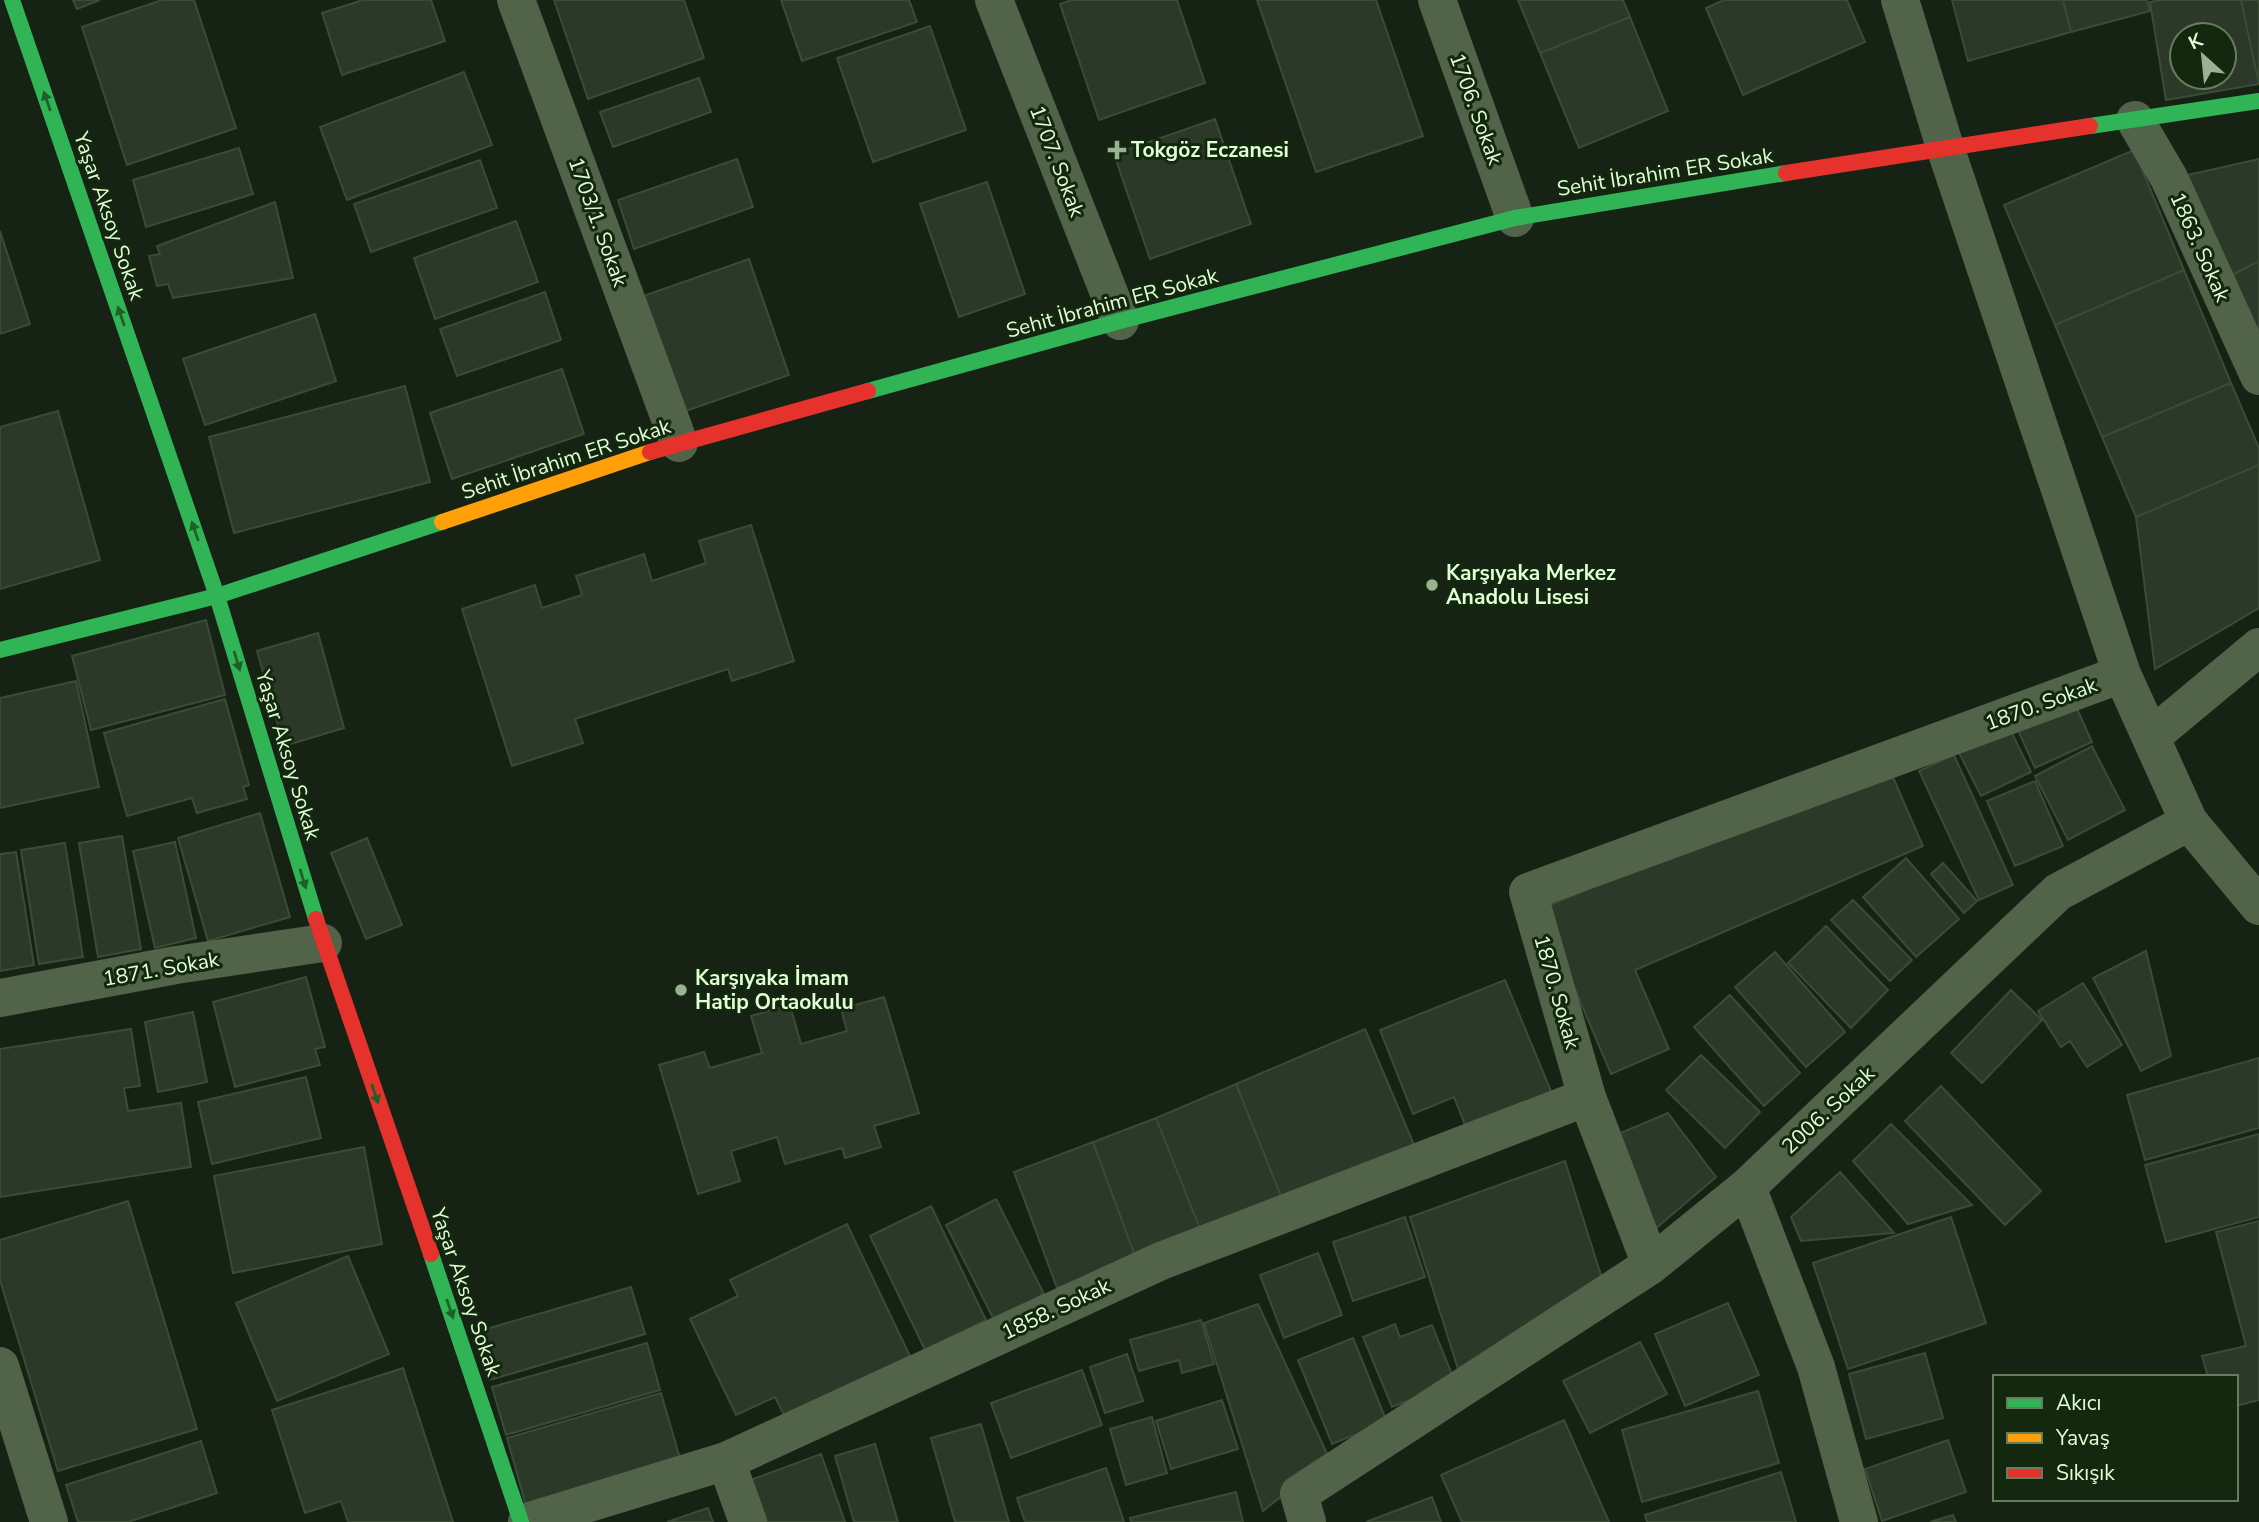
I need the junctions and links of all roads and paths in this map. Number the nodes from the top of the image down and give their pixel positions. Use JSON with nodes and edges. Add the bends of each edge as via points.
{"nodes":[{"id":1,"x":12,"y":0,"type":"edge"},
{"id":2,"x":516,"y":0,"type":"edge"},
{"id":3,"x":994,"y":0,"type":"edge"},
{"id":4,"x":1437,"y":0,"type":"edge"},
{"id":5,"x":1900,"y":0,"type":"edge"},
{"id":6,"x":2259,"y":100,"type":"edge"},
{"id":7,"x":2135,"y":120,"type":"junction"},
{"id":8,"x":1945,"y":147,"type":"junction"},
{"id":9,"x":1515,"y":218,"type":"junction"},
{"id":10,"x":1120,"y":321,"type":"junction"},
{"id":11,"x":2259,"y":376,"type":"edge"},
{"id":12,"x":680,"y":443,"type":"junction"},
{"id":13,"x":218,"y":596,"type":"junction"},
{"id":14,"x":2259,"y":647,"type":"edge"},
{"id":15,"x":0,"y":650,"type":"edge"},
{"id":16,"x":2122,"y":674,"type":"junction"},
{"id":17,"x":2151,"y":737,"type":"junction"},
{"id":18,"x":2189,"y":822,"type":"junction"},
{"id":19,"x":2259,"y":906,"type":"edge"},
{"id":20,"x":323,"y":943,"type":"junction"},
{"id":21,"x":0,"y":998,"type":"edge"},
{"id":22,"x":1587,"y":1097,"type":"junction"},
{"id":23,"x":1747,"y":1187,"type":"junction"},
{"id":24,"x":1651,"y":1265,"type":"junction"},
{"id":25,"x":0,"y":1366,"type":"edge"},
{"id":26,"x":726,"y":1461,"type":"junction"},
{"id":27,"x":49,"y":1522,"type":"edge"},
{"id":28,"x":521,"y":1522,"type":"edge"},
{"id":29,"x":527,"y":1522,"type":"edge"},
{"id":30,"x":748,"y":1522,"type":"edge"},
{"id":31,"x":1307,"y":1522,"type":"edge"},
{"id":32,"x":1859,"y":1522,"type":"edge"}],
"edges":[{"from":13,"to":1,"type":"street","name":"Yaşar Aksoy Sokak","one_way":true},
{"from":2,"to":12,"type":"street","name":"1703/1. Sokak"},
{"from":3,"to":10,"type":"street","name":"1707. Sokak"},
{"from":4,"to":9,"type":"street","name":"1706. Sokak"},
{"from":5,"to":8,"type":"street"},
{"from":6,"to":7,"type":"street","name":"Sehit İbrahim ER Sokak"},
{"from":7,"to":8,"type":"street","name":"Sehit İbrahim ER Sokak"},
{"from":7,"to":11,"type":"street","name":"1863. Sokak","via":[[2169,178]]},
{"from":8,"to":9,"type":"street","name":"Sehit İbrahim ER Sokak"},
{"from":8,"to":16,"type":"street"},
{"from":9,"to":10,"type":"street","name":"Sehit İbrahim ER Sokak"},
{"from":10,"to":12,"type":"street","name":"Sehit İbrahim ER Sokak"},
{"from":12,"to":13,"type":"street","name":"Sehit İbrahim ER Sokak"},
{"from":13,"to":15,"type":"street","name":"Sehit İbrahim ER Sokak"},
{"from":13,"to":20,"type":"street","name":"Yaşar Aksoy Sokak","one_way":true},
{"from":14,"to":17,"type":"street"},
{"from":16,"to":17,"type":"street"},
{"from":16,"to":22,"type":"street","name":"1870. Sokak","via":[[1528,892]]},
{"from":17,"to":18,"type":"street"},
{"from":18,"to":19,"type":"street"},
{"from":18,"to":23,"type":"street","name":"2006. Sokak","via":[[2058,892]]},
{"from":20,"to":21,"type":"street","name":"1871. Sokak"},
{"from":20,"to":28,"type":"street","name":"Yaşar Aksoy Sokak","one_way":true},
{"from":22,"to":24,"type":"street","name":"1870. Sokak"},
{"from":22,"to":26,"type":"street","name":"1858. Sokak","via":[[1161,1261]]},
{"from":23,"to":24,"type":"street","name":"2006. Sokak"},
{"from":23,"to":32,"type":"street","via":[[1816,1367]]},
{"from":24,"to":31,"type":"street","via":[[1299,1494]]},
{"from":25,"to":27,"type":"street"},
{"from":26,"to":29,"type":"street","name":"1858. Sokak"},
{"from":26,"to":30,"type":"street"}]}
